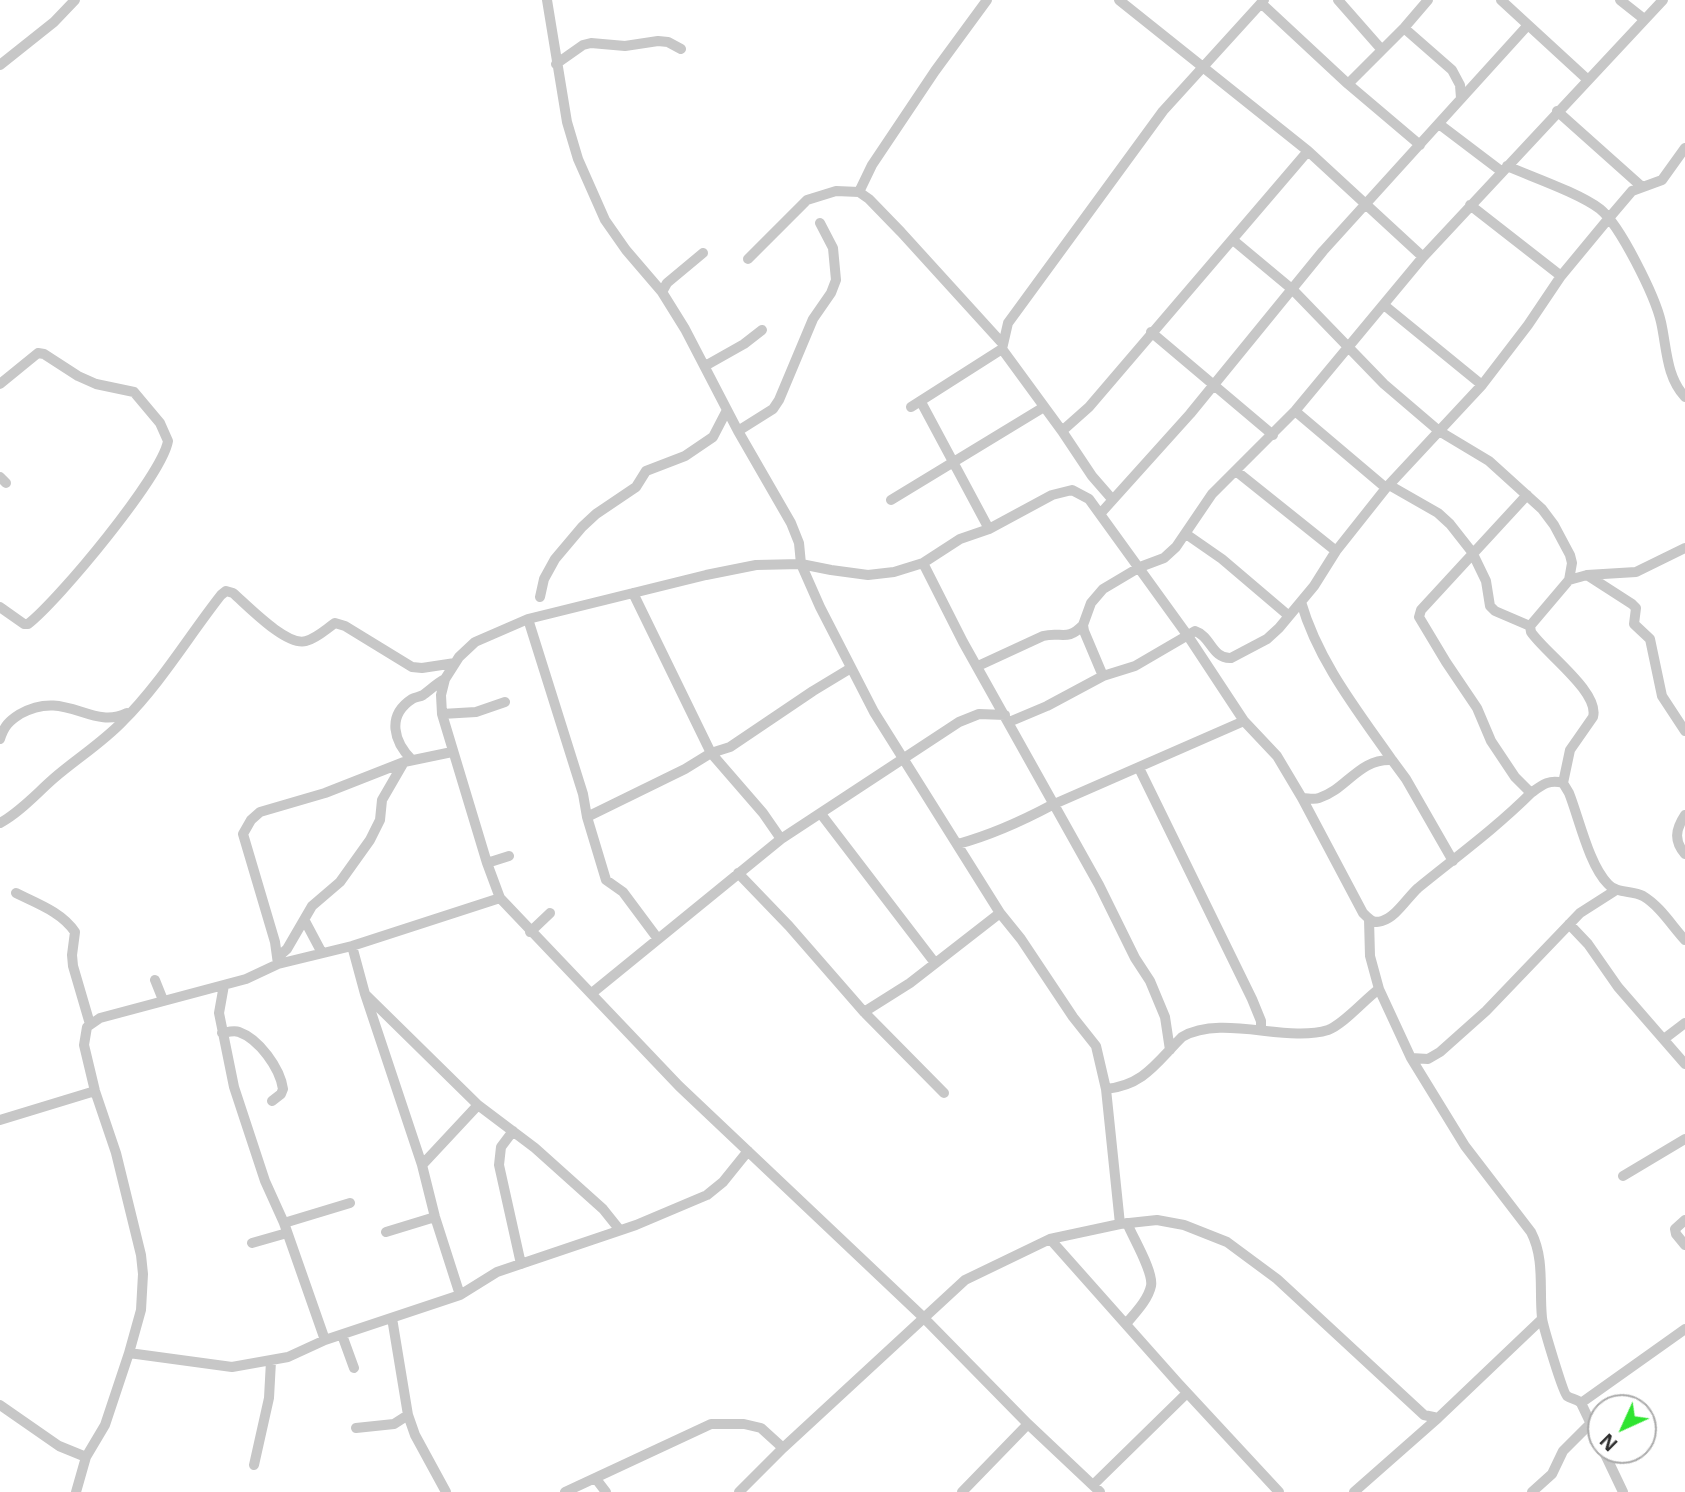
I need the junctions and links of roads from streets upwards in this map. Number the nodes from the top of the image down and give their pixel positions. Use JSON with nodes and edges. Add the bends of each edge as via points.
{"nodes":[{"id":1,"x":75,"y":0,"type":"edge"},
{"id":2,"x":547,"y":0,"type":"edge"},
{"id":3,"x":987,"y":0,"type":"edge"},
{"id":4,"x":1119,"y":0,"type":"edge"},
{"id":5,"x":1338,"y":0,"type":"edge"},
{"id":6,"x":1428,"y":0,"type":"edge"},
{"id":7,"x":1501,"y":0,"type":"edge"},
{"id":8,"x":1620,"y":0,"type":"edge"},
{"id":9,"x":1663,"y":0,"type":"edge"},
{"id":10,"x":1262,"y":1,"type":"edge"},
{"id":11,"x":1644,"y":19,"type":"junction"},
{"id":12,"x":1528,"y":25,"type":"junction"},
{"id":13,"x":1404,"y":28,"type":"junction"},
{"id":14,"x":681,"y":49,"type":"dead end"},
{"id":15,"x":1382,"y":50,"type":"junction"},
{"id":16,"x":556,"y":64,"type":"junction"},
{"id":17,"x":0,"y":65,"type":"edge"},
{"id":18,"x":1204,"y":68,"type":"junction"},
{"id":19,"x":1588,"y":80,"type":"junction"},
{"id":20,"x":1348,"y":84,"type":"junction"},
{"id":21,"x":1461,"y":98,"type":"junction"},
{"id":22,"x":1557,"y":111,"type":"junction"},
{"id":23,"x":1440,"y":124,"type":"junction"},
{"id":24,"x":1420,"y":145,"type":"junction"},
{"id":25,"x":1308,"y":151,"type":"junction"},
{"id":26,"x":1683,"y":153,"type":"edge"},
{"id":27,"x":1504,"y":169,"type":"junction"},
{"id":28,"x":1641,"y":186,"type":"junction"},
{"id":29,"x":859,"y":192,"type":"junction"},
{"id":30,"x":1364,"y":205,"type":"junction"},
{"id":31,"x":1470,"y":205,"type":"junction"},
{"id":32,"x":1609,"y":218,"type":"junction"},
{"id":33,"x":820,"y":223,"type":"dead end"},
{"id":34,"x":1233,"y":240,"type":"junction"},
{"id":35,"x":703,"y":253,"type":"dead end"},
{"id":36,"x":1423,"y":257,"type":"junction"},
{"id":37,"x":748,"y":259,"type":"dead end"},
{"id":38,"x":1560,"y":276,"type":"junction"},
{"id":39,"x":1293,"y":290,"type":"junction"},
{"id":40,"x":662,"y":292,"type":"junction"},
{"id":41,"x":1384,"y":305,"type":"junction"},
{"id":42,"x":762,"y":330,"type":"dead end"},
{"id":43,"x":1152,"y":332,"type":"junction"},
{"id":44,"x":1002,"y":346,"type":"junction"},
{"id":45,"x":1348,"y":348,"type":"junction"},
{"id":46,"x":705,"y":366,"type":"junction"},
{"id":47,"x":0,"y":384,"type":"edge"},
{"id":48,"x":1482,"y":385,"type":"junction"},
{"id":49,"x":1213,"y":386,"type":"junction"},
{"id":50,"x":1685,"y":397,"type":"edge"},
{"id":51,"x":921,"y":402,"type":"junction"},
{"id":52,"x":911,"y":407,"type":"dead end"},
{"id":53,"x":1044,"y":407,"type":"junction"},
{"id":54,"x":727,"y":410,"type":"junction"},
{"id":55,"x":1296,"y":411,"type":"junction"},
{"id":56,"x":738,"y":431,"type":"junction"},
{"id":57,"x":1062,"y":431,"type":"junction"},
{"id":58,"x":1439,"y":431,"type":"junction"},
{"id":59,"x":1273,"y":435,"type":"junction"},
{"id":60,"x":953,"y":463,"type":"junction"},
{"id":61,"x":1236,"y":471,"type":"junction"},
{"id":62,"x":1387,"y":487,"type":"junction"},
{"id":63,"x":1527,"y":495,"type":"junction"},
{"id":64,"x":1112,"y":499,"type":"junction"},
{"id":65,"x":891,"y":500,"type":"dead end"},
{"id":66,"x":1100,"y":513,"type":"junction"},
{"id":67,"x":989,"y":529,"type":"junction"},
{"id":68,"x":1186,"y":534,"type":"junction"},
{"id":69,"x":1685,"y":548,"type":"edge"},
{"id":70,"x":1336,"y":551,"type":"junction"},
{"id":71,"x":1472,"y":552,"type":"junction"},
{"id":72,"x":1674,"y":554,"type":"junction"},
{"id":73,"x":1685,"y":561,"type":"edge"},
{"id":74,"x":923,"y":563,"type":"junction"},
{"id":75,"x":801,"y":564,"type":"junction"},
{"id":76,"x":1139,"y":567,"type":"junction"},
{"id":77,"x":1587,"y":575,"type":"junction"},
{"id":78,"x":1569,"y":580,"type":"junction"},
{"id":79,"x":633,"y":593,"type":"junction"},
{"id":80,"x":540,"y":597,"type":"dead end"},
{"id":81,"x":1301,"y":602,"type":"junction"},
{"id":82,"x":0,"y":607,"type":"edge"},
{"id":83,"x":1289,"y":616,"type":"junction"},
{"id":84,"x":528,"y":619,"type":"junction"},
{"id":85,"x":1083,"y":625,"type":"junction"},
{"id":86,"x":1530,"y":626,"type":"junction"},
{"id":87,"x":1188,"y":636,"type":"junction"},
{"id":88,"x":455,"y":663,"type":"junction"},
{"id":89,"x":978,"y":666,"type":"junction"},
{"id":90,"x":851,"y":668,"type":"junction"},
{"id":91,"x":1103,"y":677,"type":"junction"},
{"id":92,"x":445,"y":678,"type":"junction"},
{"id":93,"x":505,"y":702,"type":"dead end"},
{"id":94,"x":134,"y":709,"type":"junction"},
{"id":95,"x":442,"y":714,"type":"junction"},
{"id":96,"x":1007,"y":719,"type":"junction"},
{"id":97,"x":1244,"y":721,"type":"junction"},
{"id":98,"x":1685,"y":731,"type":"edge"},
{"id":99,"x":0,"y":739,"type":"edge"},
{"id":100,"x":452,"y":752,"type":"junction"},
{"id":101,"x":711,"y":753,"type":"junction"},
{"id":102,"x":902,"y":758,"type":"junction"},
{"id":103,"x":1392,"y":760,"type":"junction"},
{"id":104,"x":408,"y":761,"type":"junction"},
{"id":105,"x":1139,"y":768,"type":"junction"},
{"id":106,"x":1563,"y":783,"type":"junction"},
{"id":107,"x":1531,"y":793,"type":"junction"},
{"id":108,"x":1302,"y":798,"type":"junction"},
{"id":109,"x":1052,"y":805,"type":"junction"},
{"id":110,"x":821,"y":814,"type":"junction"},
{"id":111,"x":1685,"y":816,"type":"edge"},
{"id":112,"x":587,"y":817,"type":"junction"},
{"id":113,"x":0,"y":823,"type":"edge"},
{"id":114,"x":781,"y":839,"type":"junction"},
{"id":115,"x":958,"y":844,"type":"junction"},
{"id":116,"x":1685,"y":854,"type":"edge"},
{"id":117,"x":509,"y":856,"type":"dead end"},
{"id":118,"x":1453,"y":861,"type":"junction"},
{"id":119,"x":487,"y":863,"type":"junction"},
{"id":120,"x":738,"y":873,"type":"junction"},
{"id":121,"x":1616,"y":890,"type":"junction"},
{"id":122,"x":16,"y":893,"type":"dead end"},
{"id":123,"x":500,"y":898,"type":"junction"},
{"id":124,"x":550,"y":913,"type":"dead end"},
{"id":125,"x":1000,"y":913,"type":"junction"},
{"id":126,"x":1369,"y":919,"type":"junction"},
{"id":127,"x":304,"y":921,"type":"junction"},
{"id":128,"x":1569,"y":924,"type":"junction"},
{"id":129,"x":530,"y":932,"type":"junction"},
{"id":130,"x":658,"y":939,"type":"junction"},
{"id":131,"x":1685,"y":940,"type":"edge"},
{"id":132,"x":352,"y":946,"type":"junction"},
{"id":133,"x":322,"y":953,"type":"junction"},
{"id":134,"x":278,"y":961,"type":"junction"},
{"id":135,"x":935,"y":963,"type":"junction"},
{"id":136,"x":155,"y":980,"type":"dead end"},
{"id":137,"x":224,"y":985,"type":"junction"},
{"id":138,"x":1379,"y":989,"type":"junction"},
{"id":139,"x":592,"y":993,"type":"junction"},
{"id":140,"x":365,"y":994,"type":"junction"},
{"id":141,"x":163,"y":1000,"type":"junction"},
{"id":142,"x":864,"y":1012,"type":"junction"},
{"id":143,"x":1685,"y":1023,"type":"edge"},
{"id":144,"x":90,"y":1024,"type":"junction"},
{"id":145,"x":1261,"y":1030,"type":"junction"},
{"id":146,"x":222,"y":1033,"type":"junction"},
{"id":147,"x":1664,"y":1040,"type":"junction"},
{"id":148,"x":1170,"y":1049,"type":"junction"},
{"id":149,"x":1410,"y":1058,"type":"junction"},
{"id":150,"x":1685,"y":1064,"type":"edge"},
{"id":151,"x":1106,"y":1088,"type":"junction"},
{"id":152,"x":95,"y":1091,"type":"junction"},
{"id":153,"x":944,"y":1093,"type":"dead end"},
{"id":154,"x":272,"y":1101,"type":"dead end"},
{"id":155,"x":478,"y":1105,"type":"junction"},
{"id":156,"x":0,"y":1120,"type":"edge"},
{"id":157,"x":513,"y":1131,"type":"junction"},
{"id":158,"x":1685,"y":1139,"type":"edge"},
{"id":159,"x":748,"y":1151,"type":"junction"},
{"id":160,"x":422,"y":1165,"type":"junction"},
{"id":161,"x":1623,"y":1176,"type":"dead end"},
{"id":162,"x":350,"y":1203,"type":"dead end"},
{"id":163,"x":435,"y":1217,"type":"junction"},
{"id":164,"x":1685,"y":1220,"type":"edge"},
{"id":165,"x":1123,"y":1224,"type":"junction"},
{"id":166,"x":285,"y":1228,"type":"junction"},
{"id":167,"x":619,"y":1229,"type":"junction"},
{"id":168,"x":386,"y":1232,"type":"dead end"},
{"id":169,"x":1050,"y":1239,"type":"junction"},
{"id":170,"x":252,"y":1243,"type":"dead end"},
{"id":171,"x":1685,"y":1245,"type":"edge"},
{"id":172,"x":521,"y":1264,"type":"junction"},
{"id":173,"x":460,"y":1295,"type":"junction"},
{"id":174,"x":923,"y":1317,"type":"junction"},
{"id":175,"x":392,"y":1318,"type":"junction"},
{"id":176,"x":1542,"y":1319,"type":"junction"},
{"id":177,"x":1126,"y":1324,"type":"junction"},
{"id":178,"x":1685,"y":1329,"type":"edge"},
{"id":179,"x":342,"y":1335,"type":"junction"},
{"id":180,"x":325,"y":1340,"type":"junction"},
{"id":181,"x":129,"y":1353,"type":"junction"},
{"id":182,"x":271,"y":1361,"type":"junction"},
{"id":183,"x":354,"y":1368,"type":"dead end"},
{"id":184,"x":1187,"y":1393,"type":"junction"},
{"id":185,"x":1581,"y":1403,"type":"junction"},
{"id":186,"x":0,"y":1405,"type":"edge"},
{"id":187,"x":408,"y":1415,"type":"junction"},
{"id":188,"x":1587,"y":1415,"type":"edge"},
{"id":189,"x":1438,"y":1418,"type":"junction"},
{"id":190,"x":1028,"y":1424,"type":"junction"},
{"id":191,"x":1587,"y":1427,"type":"edge"},
{"id":192,"x":356,"y":1428,"type":"dead end"},
{"id":193,"x":783,"y":1448,"type":"junction"},
{"id":194,"x":86,"y":1457,"type":"junction"},
{"id":195,"x":1610,"y":1464,"type":"edge"},
{"id":196,"x":254,"y":1465,"type":"dead end"},
{"id":197,"x":596,"y":1479,"type":"junction"},
{"id":198,"x":1096,"y":1489,"type":"edge"},
{"id":199,"x":76,"y":1492,"type":"edge"},
{"id":200,"x":446,"y":1492,"type":"edge"},
{"id":201,"x":565,"y":1492,"type":"edge"},
{"id":202,"x":606,"y":1492,"type":"edge"},
{"id":203,"x":740,"y":1492,"type":"edge"},
{"id":204,"x":962,"y":1492,"type":"edge"},
{"id":205,"x":1279,"y":1492,"type":"edge"},
{"id":206,"x":1353,"y":1492,"type":"edge"},
{"id":207,"x":1532,"y":1492,"type":"edge"},
{"id":208,"x":1623,"y":1492,"type":"edge"}],
"edges":[{"from":1,"to":17,"type":"street"},
{"from":2,"to":16,"type":"street"},
{"from":3,"to":29,"type":"street","via":[[872,165]]},
{"from":4,"to":18,"type":"street"},
{"from":5,"to":15,"type":"street"},
{"from":6,"to":13,"type":"street"},
{"from":7,"to":12,"type":"street"},
{"from":8,"to":11,"type":"street"},
{"from":9,"to":11,"type":"street"},
{"from":10,"to":18,"type":"street"},
{"from":10,"to":20,"type":"street"},
{"from":11,"to":19,"type":"street"},
{"from":12,"to":19,"type":"street"},
{"from":12,"to":21,"type":"street"},
{"from":13,"to":15,"type":"street"},
{"from":13,"to":21,"type":"street","via":[[1452,70]]},
{"from":14,"to":16,"type":"street","via":[[657,41],[625,47],[591,43]]},
{"from":15,"to":20,"type":"street"},
{"from":16,"to":40,"type":"street","via":[[578,159],[605,220]]},
{"from":18,"to":25,"type":"street"},
{"from":18,"to":44,"type":"street","via":[[1163,111],[1112,179],[1008,323]]},
{"from":19,"to":22,"type":"street"},
{"from":20,"to":24,"type":"street"},
{"from":21,"to":23,"type":"street"},
{"from":22,"to":27,"type":"street"},
{"from":22,"to":28,"type":"street"},
{"from":23,"to":24,"type":"street"},
{"from":23,"to":27,"type":"street"},
{"from":24,"to":30,"type":"street"},
{"from":25,"to":30,"type":"street"},
{"from":25,"to":34,"type":"street"},
{"from":26,"to":28,"type":"street","via":[[1662,180]]},
{"from":27,"to":31,"type":"street"},
{"from":27,"to":32,"type":"street","via":[[1586,201]]},
{"from":28,"to":32,"type":"street"},
{"from":29,"to":37,"type":"street","via":[[836,191],[807,200]]},
{"from":29,"to":44,"type":"street","via":[[901,232]]},
{"from":30,"to":36,"type":"street"},
{"from":30,"to":39,"type":"street"},
{"from":31,"to":36,"type":"street"},
{"from":31,"to":38,"type":"street"},
{"from":32,"to":38,"type":"street"},
{"from":32,"to":50,"type":"street","via":[[1650,294],[1669,370]]},
{"from":33,"to":56,"type":"street","via":[[833,248],[836,280],[779,400],[773,409]]},
{"from":34,"to":39,"type":"street"},
{"from":34,"to":43,"type":"street"},
{"from":35,"to":40,"type":"street"},
{"from":36,"to":41,"type":"street"},
{"from":38,"to":48,"type":"street"},
{"from":39,"to":45,"type":"street"},
{"from":39,"to":49,"type":"street"},
{"from":40,"to":46,"type":"street"},
{"from":41,"to":45,"type":"street"},
{"from":41,"to":48,"type":"street"},
{"from":42,"to":46,"type":"street"},
{"from":43,"to":49,"type":"street"},
{"from":43,"to":57,"type":"street","via":[[1089,407]]},
{"from":44,"to":51,"type":"street"},
{"from":44,"to":53,"type":"street"},
{"from":45,"to":55,"type":"street"},
{"from":45,"to":58,"type":"street"},
{"from":46,"to":54,"type":"street"},
{"from":47,"to":82,"type":"street","via":[[44,354],[96,384],[134,392],[160,423],[168,441],[157,468],[102,543],[33,620],[19,622]]},
{"from":48,"to":58,"type":"street"},
{"from":49,"to":59,"type":"street"},
{"from":49,"to":64,"type":"street"},
{"from":51,"to":52,"type":"street"},
{"from":51,"to":60,"type":"street"},
{"from":53,"to":57,"type":"street"},
{"from":53,"to":60,"type":"street"},
{"from":54,"to":56,"type":"street"},
{"from":54,"to":80,"type":"street","via":[[713,437],[685,456],[646,471],[636,488],[582,527],[555,559]]},
{"from":55,"to":59,"type":"street"},
{"from":55,"to":62,"type":"street"},
{"from":56,"to":75,"type":"street","via":[[791,523]]},
{"from":57,"to":64,"type":"street"},
{"from":58,"to":62,"type":"street"},
{"from":58,"to":63,"type":"street","via":[[1489,461]]},
{"from":59,"to":61,"type":"street"},
{"from":60,"to":65,"type":"street"},
{"from":60,"to":67,"type":"street"},
{"from":61,"to":68,"type":"street","via":[[1212,494]]},
{"from":61,"to":70,"type":"street"},
{"from":62,"to":70,"type":"street"},
{"from":62,"to":71,"type":"street","via":[[1445,518]]},
{"from":63,"to":71,"type":"street"},
{"from":63,"to":78,"type":"street","via":[[1542,509],[1564,544],[1572,563]]},
{"from":64,"to":66,"type":"street"},
{"from":66,"to":67,"type":"street","via":[[1089,499],[1072,490],[1052,495]]},
{"from":66,"to":76,"type":"street"},
{"from":67,"to":74,"type":"street","via":[[960,540]]},
{"from":68,"to":76,"type":"street","via":[[1164,558]]},
{"from":68,"to":83,"type":"street"},
{"from":69,"to":72,"type":"street"},
{"from":70,"to":81,"type":"street"},
{"from":71,"to":86,"type":"street","via":[[1486,581],[1490,606]]},
{"from":71,"to":107,"type":"street","via":[[1419,617],[1477,708],[1491,741]]},
{"from":72,"to":73,"type":"street"},
{"from":72,"to":77,"type":"street","via":[[1636,572]]},
{"from":74,"to":75,"type":"street","via":[[868,575]]},
{"from":74,"to":89,"type":"street"},
{"from":75,"to":79,"type":"street","via":[[757,565]]},
{"from":75,"to":90,"type":"street"},
{"from":76,"to":85,"type":"street","via":[[1103,589],[1091,603]]},
{"from":76,"to":87,"type":"street"},
{"from":77,"to":78,"type":"street"},
{"from":77,"to":98,"type":"street","via":[[1636,608],[1634,624],[1650,639],[1662,696]]},
{"from":78,"to":86,"type":"street"},
{"from":79,"to":84,"type":"street"},
{"from":79,"to":101,"type":"street"},
{"from":81,"to":83,"type":"street"},
{"from":81,"to":103,"type":"street","via":[[1334,675]]},
{"from":83,"to":87,"type":"street","via":[[1267,639],[1231,658],[1220,656],[1199,632]]},
{"from":84,"to":88,"type":"street","via":[[475,642]]},
{"from":84,"to":112,"type":"street"},
{"from":85,"to":89,"type":"street","via":[[1071,635],[1052,633]]},
{"from":85,"to":91,"type":"street"},
{"from":86,"to":106,"type":"street","via":[[1536,640],[1575,679],[1595,712],[1570,750]]},
{"from":87,"to":91,"type":"street","via":[[1135,666]]},
{"from":87,"to":97,"type":"street"},
{"from":88,"to":92,"type":"street"},
{"from":88,"to":94,"type":"street","via":[[412,667],[335,623],[305,642],[296,642],[226,591]]},
{"from":89,"to":96,"type":"street"},
{"from":90,"to":101,"type":"street","via":[[730,747]]},
{"from":90,"to":102,"type":"street"},
{"from":91,"to":96,"type":"street","via":[[1047,706]]},
{"from":92,"to":95,"type":"street"},
{"from":92,"to":104,"type":"street","via":[[413,698],[397,718],[395,736]]},
{"from":93,"to":95,"type":"street","via":[[476,712]]},
{"from":94,"to":99,"type":"street","via":[[115,719],[42,704],[11,719]]},
{"from":94,"to":113,"type":"street"},
{"from":95,"to":100,"type":"street"},
{"from":96,"to":102,"type":"street","via":[[970,717]]},
{"from":96,"to":109,"type":"street"},
{"from":97,"to":105,"type":"street"},
{"from":97,"to":108,"type":"street","via":[[1277,756]]},
{"from":100,"to":104,"type":"street"},
{"from":100,"to":119,"type":"street"},
{"from":101,"to":112,"type":"street"},
{"from":101,"to":114,"type":"street"},
{"from":102,"to":110,"type":"street"},
{"from":102,"to":115,"type":"street"},
{"from":103,"to":108,"type":"street","via":[[1370,764],[1319,798]]},
{"from":103,"to":118,"type":"street"},
{"from":104,"to":127,"type":"street","via":[[382,800],[380,820],[370,840],[340,882],[312,905]]},
{"from":104,"to":134,"type":"street","via":[[260,812],[251,820],[243,834]]},
{"from":105,"to":109,"type":"street"},
{"from":105,"to":145,"type":"street","via":[[1252,999]]},
{"from":106,"to":107,"type":"street","via":[[1544,783]]},
{"from":106,"to":121,"type":"street","via":[[1600,873]]},
{"from":107,"to":118,"type":"street"},
{"from":108,"to":126,"type":"street"},
{"from":109,"to":115,"type":"street"},
{"from":109,"to":148,"type":"street","via":[[1150,981],[1165,1017]]},
{"from":110,"to":114,"type":"street"},
{"from":110,"to":135,"type":"street"},
{"from":111,"to":116,"type":"street","via":[[1676,834]]},
{"from":112,"to":130,"type":"street","via":[[606,880],[623,892]]},
{"from":114,"to":120,"type":"street"},
{"from":115,"to":125,"type":"street"},
{"from":117,"to":119,"type":"street"},
{"from":118,"to":126,"type":"street","via":[[1385,920]]},
{"from":119,"to":123,"type":"street"},
{"from":120,"to":130,"type":"street"},
{"from":120,"to":142,"type":"street"},
{"from":121,"to":128,"type":"street"},
{"from":121,"to":131,"type":"street","via":[[1642,896]]},
{"from":122,"to":144,"type":"street","via":[[55,913],[75,932],[73,966]]},
{"from":123,"to":129,"type":"street"},
{"from":123,"to":132,"type":"street"},
{"from":124,"to":129,"type":"street"},
{"from":125,"to":135,"type":"street"},
{"from":125,"to":151,"type":"street","via":[[1096,1046]]},
{"from":126,"to":138,"type":"street","via":[[1370,956]]},
{"from":127,"to":133,"type":"street"},
{"from":127,"to":134,"type":"street"},
{"from":128,"to":147,"type":"street"},
{"from":128,"to":149,"type":"street","via":[[1440,1052],[1427,1059]]},
{"from":129,"to":139,"type":"street"},
{"from":130,"to":139,"type":"street"},
{"from":132,"to":133,"type":"street"},
{"from":132,"to":140,"type":"street"},
{"from":133,"to":134,"type":"street"},
{"from":134,"to":137,"type":"street"},
{"from":135,"to":142,"type":"street"},
{"from":136,"to":141,"type":"street"},
{"from":137,"to":141,"type":"street"},
{"from":137,"to":146,"type":"street","via":[[219,1013]]},
{"from":138,"to":145,"type":"street","via":[[1327,1030]]},
{"from":138,"to":149,"type":"street"},
{"from":139,"to":159,"type":"street"},
{"from":140,"to":155,"type":"street"},
{"from":140,"to":160,"type":"street"},
{"from":141,"to":144,"type":"street"},
{"from":142,"to":153,"type":"street"},
{"from":143,"to":147,"type":"street"},
{"from":144,"to":152,"type":"street","via":[[84,1045]]},
{"from":145,"to":148,"type":"street","via":[[1203,1030],[1182,1037]]},
{"from":146,"to":154,"type":"street","via":[[243,1035],[277,1070],[283,1088]]},
{"from":146,"to":166,"type":"street","via":[[238,1098]]},
{"from":147,"to":150,"type":"street"},
{"from":148,"to":151,"type":"street","via":[[1140,1080]]},
{"from":149,"to":176,"type":"street","via":[[1465,1146],[1537,1243]]},
{"from":151,"to":165,"type":"street"},
{"from":152,"to":156,"type":"street"},
{"from":152,"to":181,"type":"street","via":[[141,1255],[141,1310]]},
{"from":155,"to":157,"type":"street"},
{"from":155,"to":160,"type":"street"},
{"from":157,"to":167,"type":"street","via":[[603,1209]]},
{"from":157,"to":172,"type":"street","via":[[501,1147],[499,1165]]},
{"from":158,"to":161,"type":"street"},
{"from":159,"to":167,"type":"street","via":[[708,1195]]},
{"from":159,"to":174,"type":"street"},
{"from":160,"to":163,"type":"street"},
{"from":162,"to":166,"type":"street"},
{"from":163,"to":168,"type":"street"},
{"from":163,"to":173,"type":"street"},
{"from":164,"to":171,"type":"street","via":[[1675,1229]]},
{"from":165,"to":169,"type":"street"},
{"from":165,"to":177,"type":"street","via":[[1152,1283]]},
{"from":165,"to":189,"type":"street","via":[[1157,1220],[1185,1225],[1227,1242],[1277,1279],[1424,1415]]},
{"from":166,"to":170,"type":"street"},
{"from":166,"to":180,"type":"street"},
{"from":167,"to":172,"type":"street"},
{"from":169,"to":174,"type":"street","via":[[965,1280]]},
{"from":169,"to":177,"type":"street"},
{"from":172,"to":173,"type":"street","via":[[497,1272]]},
{"from":173,"to":175,"type":"street"},
{"from":174,"to":190,"type":"street"},
{"from":174,"to":193,"type":"street"},
{"from":175,"to":179,"type":"street"},
{"from":175,"to":187,"type":"street"},
{"from":176,"to":185,"type":"street","via":[[1561,1387]]},
{"from":176,"to":189,"type":"street"},
{"from":177,"to":184,"type":"street"},
{"from":178,"to":185,"type":"street"},
{"from":179,"to":180,"type":"street"},
{"from":179,"to":183,"type":"street"},
{"from":180,"to":182,"type":"street"},
{"from":181,"to":182,"type":"street","via":[[232,1367]]},
{"from":181,"to":194,"type":"street","via":[[105,1425]]},
{"from":182,"to":196,"type":"street","via":[[269,1398]]},
{"from":184,"to":198,"type":"street"},
{"from":184,"to":205,"type":"street"},
{"from":185,"to":188,"type":"street"},
{"from":186,"to":194,"type":"street","via":[[59,1446]]},
{"from":187,"to":192,"type":"street","via":[[394,1424]]},
{"from":187,"to":200,"type":"street"},
{"from":189,"to":206,"type":"street"},
{"from":190,"to":198,"type":"street"},
{"from":190,"to":204,"type":"street"},
{"from":191,"to":207,"type":"street","via":[[1563,1451],[1552,1474]]},
{"from":193,"to":197,"type":"street","via":[[761,1428],[712,1423]]},
{"from":193,"to":203,"type":"street"},
{"from":194,"to":199,"type":"street"},
{"from":195,"to":208,"type":"street"},
{"from":197,"to":201,"type":"street"},
{"from":197,"to":202,"type":"street"}]}
